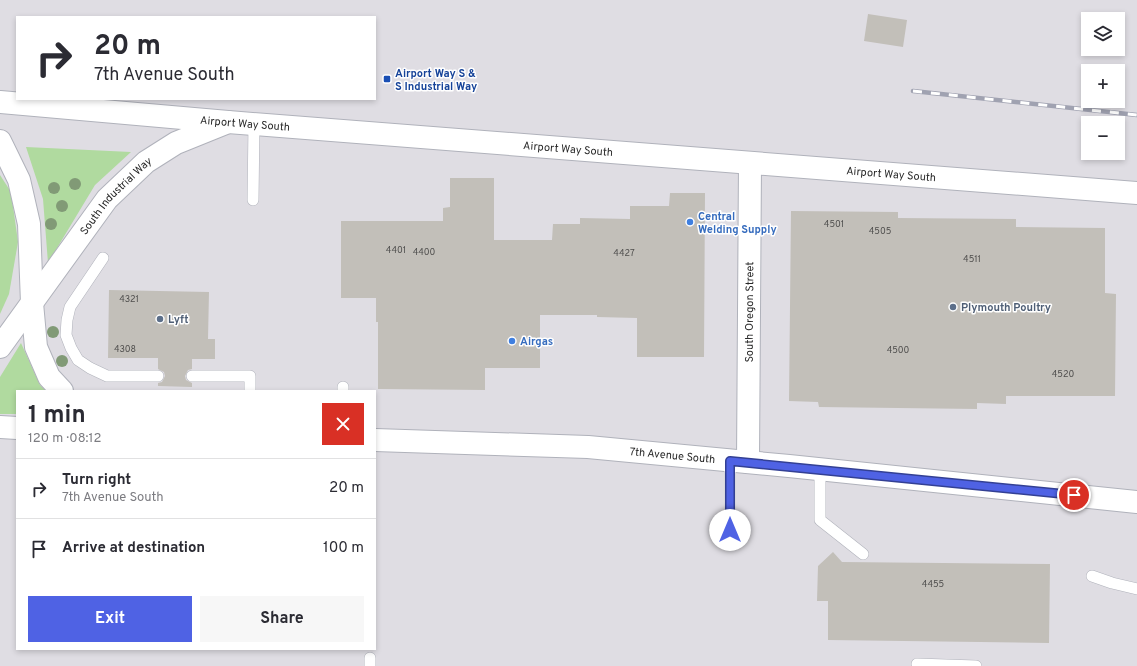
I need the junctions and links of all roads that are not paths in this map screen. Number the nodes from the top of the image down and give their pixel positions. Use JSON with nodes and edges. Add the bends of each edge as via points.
{"nodes":[{"id":1,"x":0,"y":102,"type":"edge"},
{"id":2,"x":228,"y":122,"type":"junction"},
{"id":3,"x":254,"y":124,"type":"junction"},
{"id":4,"x":0,"y":141,"type":"edge"},
{"id":5,"x":750,"y":163,"type":"junction"},
{"id":6,"x":1137,"y":193,"type":"edge"},
{"id":7,"x":253,"y":200,"type":"dead end"},
{"id":8,"x":103,"y":258,"type":"dead end"},
{"id":9,"x":32,"y":303,"type":"junction"},
{"id":10,"x":0,"y":347,"type":"edge"},
{"id":11,"x":158,"y":376,"type":"dead end"},
{"id":12,"x":192,"y":376,"type":"dead end"},
{"id":13,"x":61,"y":390,"type":"edge"},
{"id":14,"x":250,"y":390,"type":"edge"},
{"id":15,"x":0,"y":427,"type":"edge"},
{"id":16,"x":16,"y":428,"type":"edge"},
{"id":17,"x":376,"y":440,"type":"edge"},
{"id":18,"x":739,"y":461,"type":"junction"},
{"id":19,"x":820,"y":469,"type":"junction"},
{"id":20,"x":1137,"y":502,"type":"edge"},
{"id":21,"x":730,"y":544,"type":"dead end"},
{"id":22,"x":863,"y":554,"type":"dead end"},
{"id":23,"x":1092,"y":576,"type":"dead end"},
{"id":24,"x":1137,"y":589,"type":"edge"},
{"id":25,"x":917,"y":664,"type":"dead end"},
{"id":26,"x":976,"y":666,"type":"edge"}],
"edges":[{"from":1,"to":2,"type":"street","name":"Airport Way South"},
{"from":2,"to":3,"type":"street","name":"Airport Way South"},
{"from":2,"to":9,"type":"street","name":"South Industrial Way","via":[[176,143],[146,162],[107,199]]},
{"from":3,"to":5,"type":"street","name":"Airport Way South"},
{"from":3,"to":7,"type":"lane"},
{"from":4,"to":9,"type":"street","via":[[19,180],[29,224]]},
{"from":5,"to":6,"type":"street","name":"Airport Way South"},
{"from":5,"to":18,"type":"street","name":"South Oregon Street"},
{"from":8,"to":11,"type":"lane","via":[[70,307],[66,334],[71,348],[78,360],[107,376]]},
{"from":9,"to":10,"type":"street","name":"South Industrial Way"},
{"from":9,"to":13,"type":"street","via":[[36,347],[49,377]]},
{"from":12,"to":14,"type":"lane","via":[[250,376]]},
{"from":15,"to":16,"type":"street"},
{"from":17,"to":18,"type":"street","name":"7th Avenue South","via":[[588,447]]},
{"from":18,"to":19,"type":"street","name":"7th Avenue South"},
{"from":18,"to":21,"type":"lane"},
{"from":19,"to":20,"type":"street","name":"7th Avenue South"},
{"from":19,"to":22,"type":"lane","via":[[820,520]]},
{"from":23,"to":24,"type":"lane"},
{"from":25,"to":26,"type":"lane"}]}
